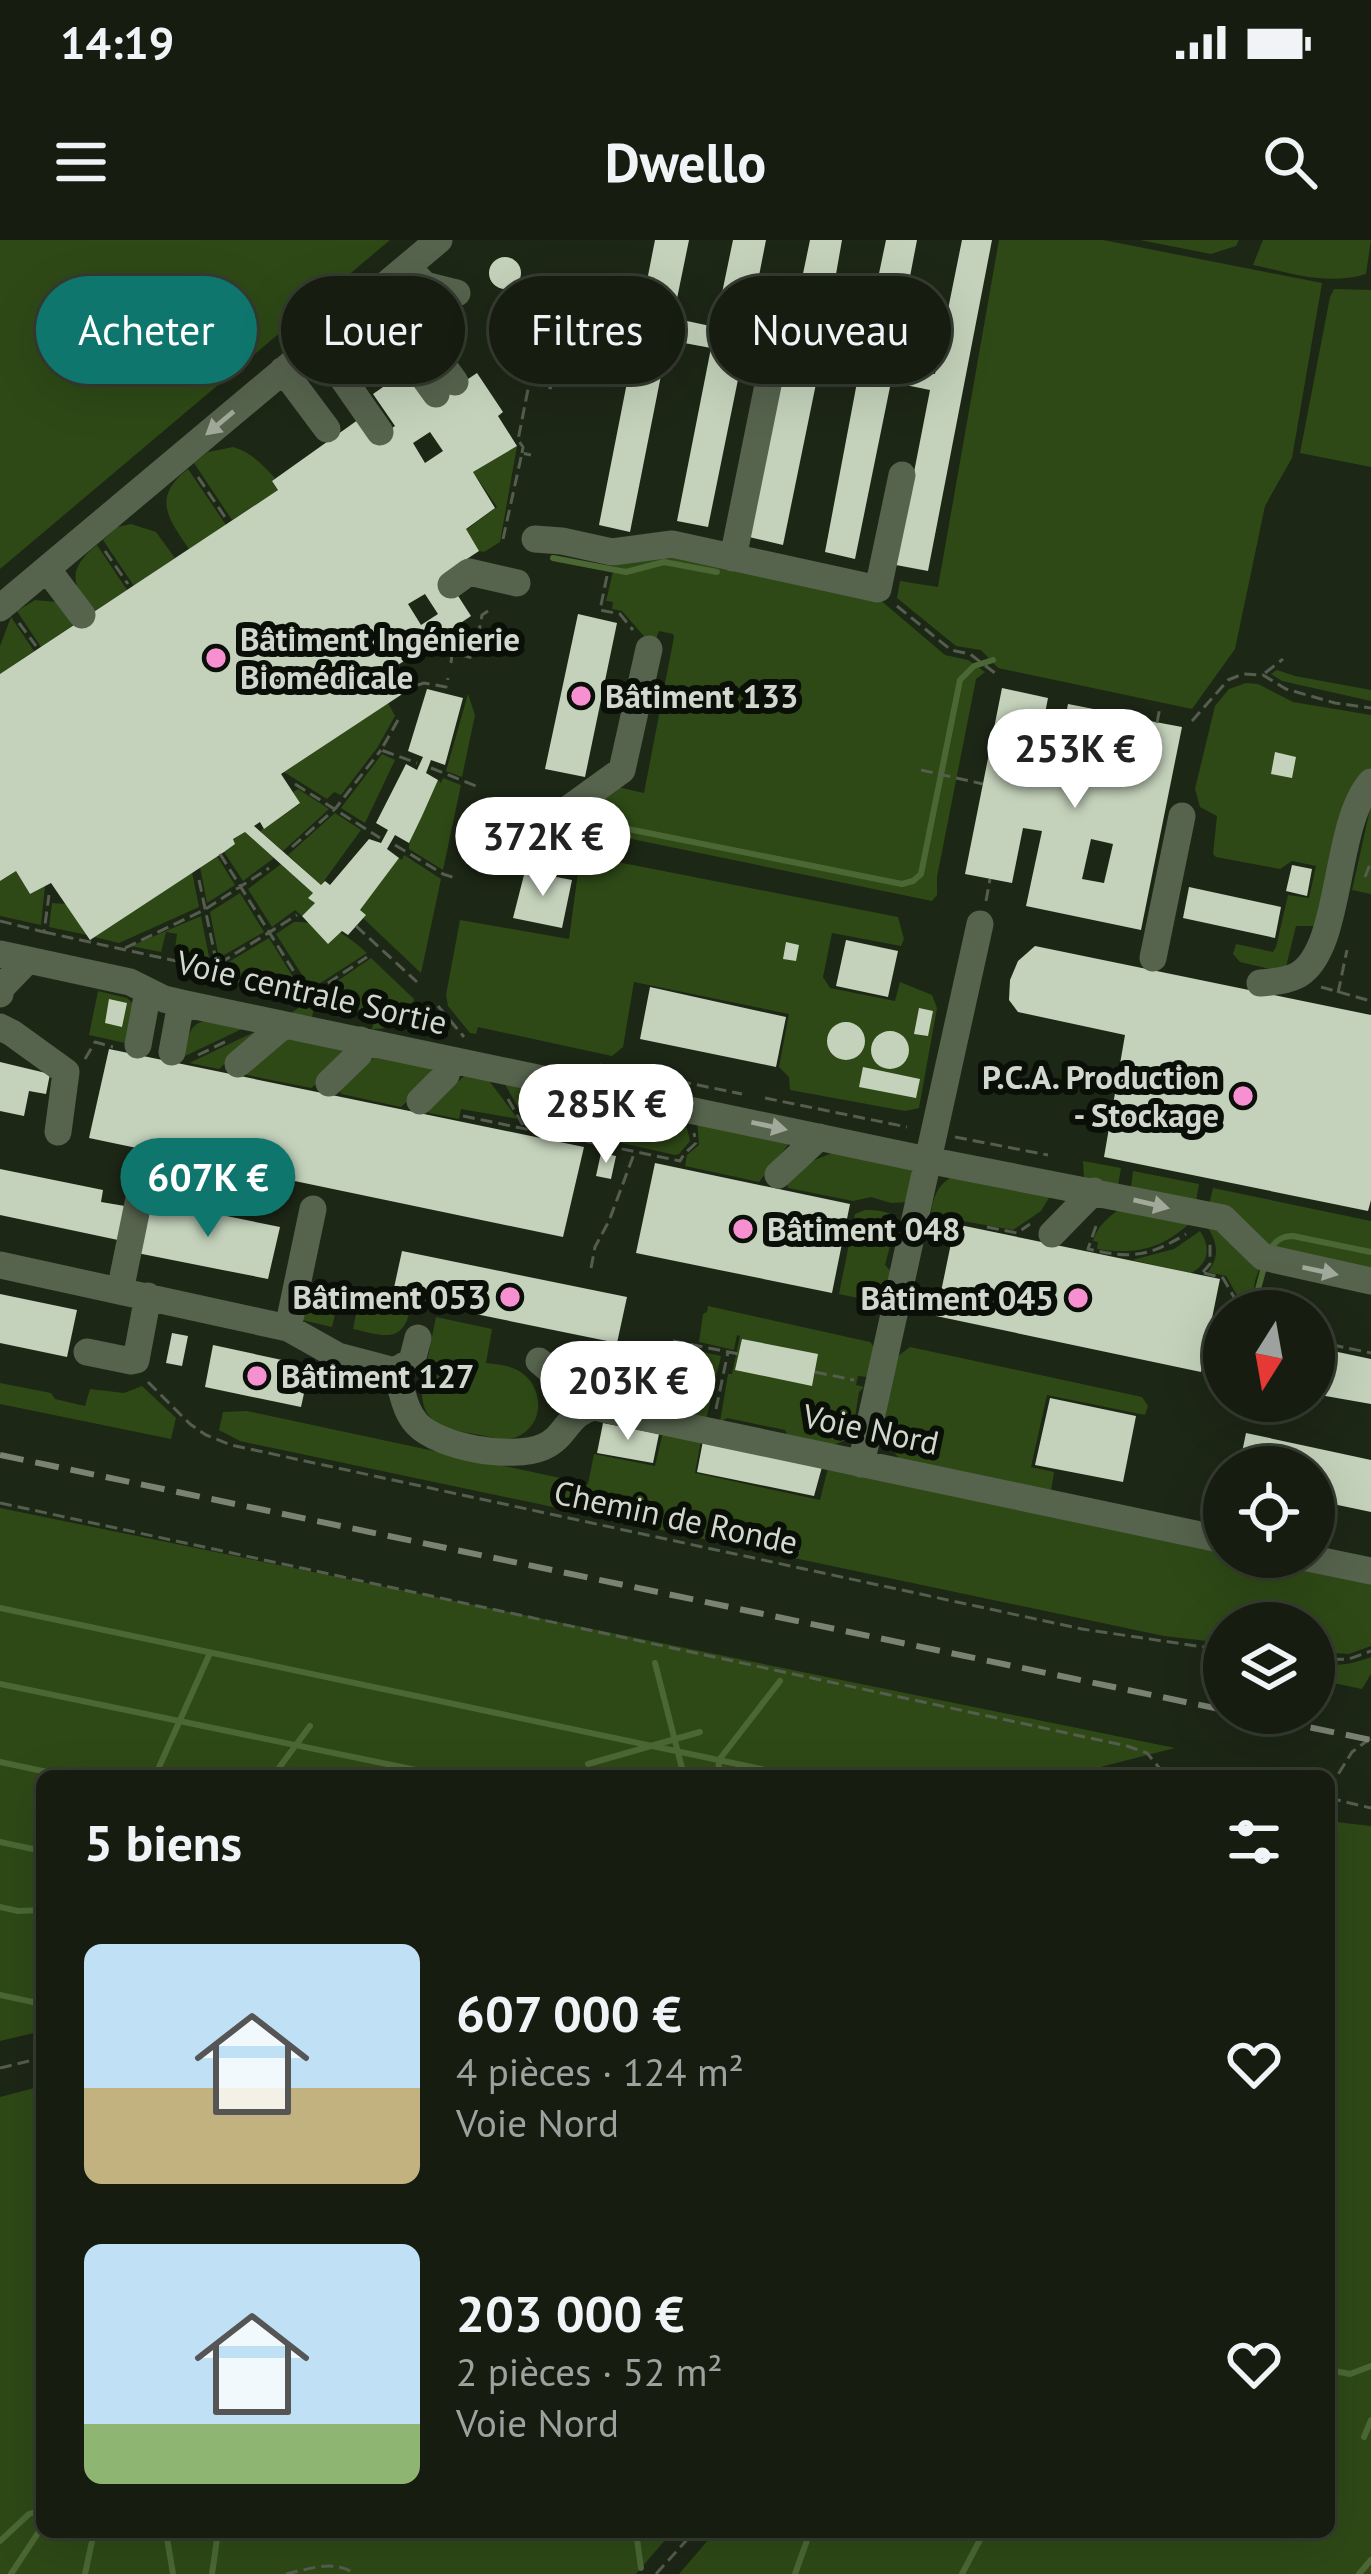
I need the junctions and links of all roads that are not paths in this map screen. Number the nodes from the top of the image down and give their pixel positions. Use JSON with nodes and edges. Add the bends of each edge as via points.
{"nodes":[{"id":1,"x":439,"y":240,"type":"edge"},
{"id":2,"x":407,"y":267,"type":"junction"},
{"id":3,"x":397,"y":276,"type":"edge"},
{"id":4,"x":416,"y":276,"type":"edge"},
{"id":5,"x":281,"y":372,"type":"edge"},
{"id":6,"x":293,"y":384,"type":"edge"},
{"id":7,"x":347,"y":384,"type":"edge"},
{"id":8,"x":443,"y":384,"type":"edge"},
{"id":9,"x":768,"y":384,"type":"edge"},
{"id":10,"x":446,"y":388,"type":"dead end"},
{"id":11,"x":327,"y":429,"type":"dead end"},
{"id":12,"x":380,"y":432,"type":"dead end"},
{"id":13,"x":902,"y":476,"type":"dead end"},
{"id":14,"x":535,"y":539,"type":"dead end"},
{"id":15,"x":734,"y":558,"type":"junction"},
{"id":16,"x":46,"y":568,"type":"junction"},
{"id":17,"x":517,"y":583,"type":"dead end"},
{"id":18,"x":451,"y":585,"type":"dead end"},
{"id":19,"x":3,"y":606,"type":"edge"},
{"id":20,"x":82,"y":615,"type":"dead end"},
{"id":21,"x":650,"y":649,"type":"road end"},
{"id":22,"x":1371,"y":782,"type":"edge"},
{"id":23,"x":1182,"y":816,"type":"dead end"},
{"id":24,"x":560,"y":836,"type":"dead end"},
{"id":25,"x":983,"y":913,"type":"road end"},
{"id":26,"x":14,"y":957,"type":"edge"},
{"id":27,"x":1153,"y":958,"type":"dead end"},
{"id":28,"x":1260,"y":982,"type":"dead end"},
{"id":29,"x":148,"y":991,"type":"junction"},
{"id":30,"x":0,"y":994,"type":"edge"},
{"id":31,"x":182,"y":1003,"type":"junction"},
{"id":32,"x":284,"y":1025,"type":"junction"},
{"id":33,"x":0,"y":1027,"type":"edge"},
{"id":34,"x":361,"y":1040,"type":"junction"},
{"id":35,"x":129,"y":1046,"type":"road end"},
{"id":36,"x":458,"y":1049,"type":"junction"},
{"id":37,"x":172,"y":1052,"type":"dead end"},
{"id":38,"x":238,"y":1064,"type":"dead end"},
{"id":39,"x":329,"y":1083,"type":"dead end"},
{"id":40,"x":420,"y":1101,"type":"dead end"},
{"id":41,"x":58,"y":1132,"type":"dead end"},
{"id":42,"x":819,"y":1137,"type":"junction"},
{"id":43,"x":927,"y":1160,"type":"junction"},
{"id":44,"x":144,"y":1174,"type":"dead end"},
{"id":45,"x":778,"y":1175,"type":"dead end"},
{"id":46,"x":1094,"y":1191,"type":"junction"},
{"id":47,"x":313,"y":1209,"type":"dead end"},
{"id":48,"x":1046,"y":1224,"type":"road end"},
{"id":49,"x":0,"y":1265,"type":"edge"},
{"id":50,"x":1371,"y":1281,"type":"edge"},
{"id":51,"x":134,"y":1293,"type":"junction"},
{"id":52,"x":288,"y":1328,"type":"junction"},
{"id":53,"x":418,"y":1338,"type":"dead end"},
{"id":54,"x":87,"y":1352,"type":"dead end"},
{"id":55,"x":538,"y":1360,"type":"dead end"},
{"id":56,"x":395,"y":1371,"type":"junction"},
{"id":57,"x":579,"y":1411,"type":"junction"},
{"id":58,"x":861,"y":1464,"type":"junction"},
{"id":59,"x":1203,"y":1536,"type":"edge"},
{"id":60,"x":1335,"y":1564,"type":"edge"},
{"id":61,"x":1371,"y":1571,"type":"edge"}],
"edges":[{"from":1,"to":2,"type":"street"},
{"from":2,"to":3,"type":"street"},
{"from":2,"to":4,"type":"street"},
{"from":5,"to":16,"type":"street","one_way":true},
{"from":6,"to":11,"type":"street"},
{"from":7,"to":12,"type":"street"},
{"from":8,"to":10,"type":"street"},
{"from":9,"to":15,"type":"street"},
{"from":13,"to":15,"type":"street","via":[[878,589]]},
{"from":14,"to":15,"type":"street","via":[[612,552],[671,544]]},
{"from":16,"to":19,"type":"street"},
{"from":16,"to":20,"type":"street"},
{"from":17,"to":18,"type":"street","via":[[469,572]]},
{"from":21,"to":24,"type":"street","via":[[622,770],[564,812]]},
{"from":22,"to":28,"type":"street","via":[[1312,962],[1299,974]]},
{"from":23,"to":27,"type":"street"},
{"from":25,"to":43,"type":"street"},
{"from":26,"to":29,"type":"street","name":"Voie centrale Sortie"},
{"from":26,"to":30,"type":"street"},
{"from":29,"to":31,"type":"street","name":"Voie centrale Sortie"},
{"from":29,"to":35,"type":"street"},
{"from":31,"to":32,"type":"street","name":"Voie centrale Sortie"},
{"from":31,"to":37,"type":"street"},
{"from":32,"to":34,"type":"street","name":"Voie centrale Sortie"},
{"from":32,"to":38,"type":"street"},
{"from":33,"to":41,"type":"street","via":[[66,1072]]},
{"from":34,"to":36,"type":"street","name":"Voie centrale Sortie"},
{"from":34,"to":39,"type":"street","via":[[359,1054]]},
{"from":36,"to":40,"type":"street"},
{"from":36,"to":42,"type":"street","name":"Voie centrale Sortie","one_way":true},
{"from":42,"to":43,"type":"street","name":"Voie centrale Sortie"},
{"from":42,"to":45,"type":"street"},
{"from":43,"to":46,"type":"street","name":"Voie centrale Sortie"},
{"from":43,"to":58,"type":"street"},
{"from":44,"to":51,"type":"street"},
{"from":46,"to":48,"type":"street"},
{"from":46,"to":50,"type":"street","name":"Voie centrale Sortie","one_way":true,"via":[[1222,1218],[1266,1258]]},
{"from":47,"to":52,"type":"street"},
{"from":49,"to":51,"type":"street"},
{"from":51,"to":52,"type":"street"},
{"from":51,"to":54,"type":"street","via":[[136,1360]]},
{"from":52,"to":56,"type":"street","via":[[338,1356]]},
{"from":53,"to":56,"type":"street","via":[[412,1361]]},
{"from":55,"to":57,"type":"street"},
{"from":56,"to":57,"type":"street","via":[[408,1413],[453,1443],[510,1452],[543,1447]]},
{"from":57,"to":58,"type":"street","name":"Voie Nord","via":[[594,1407]]},
{"from":58,"to":59,"type":"street","name":"Voie Nord"},
{"from":60,"to":61,"type":"street"}]}
